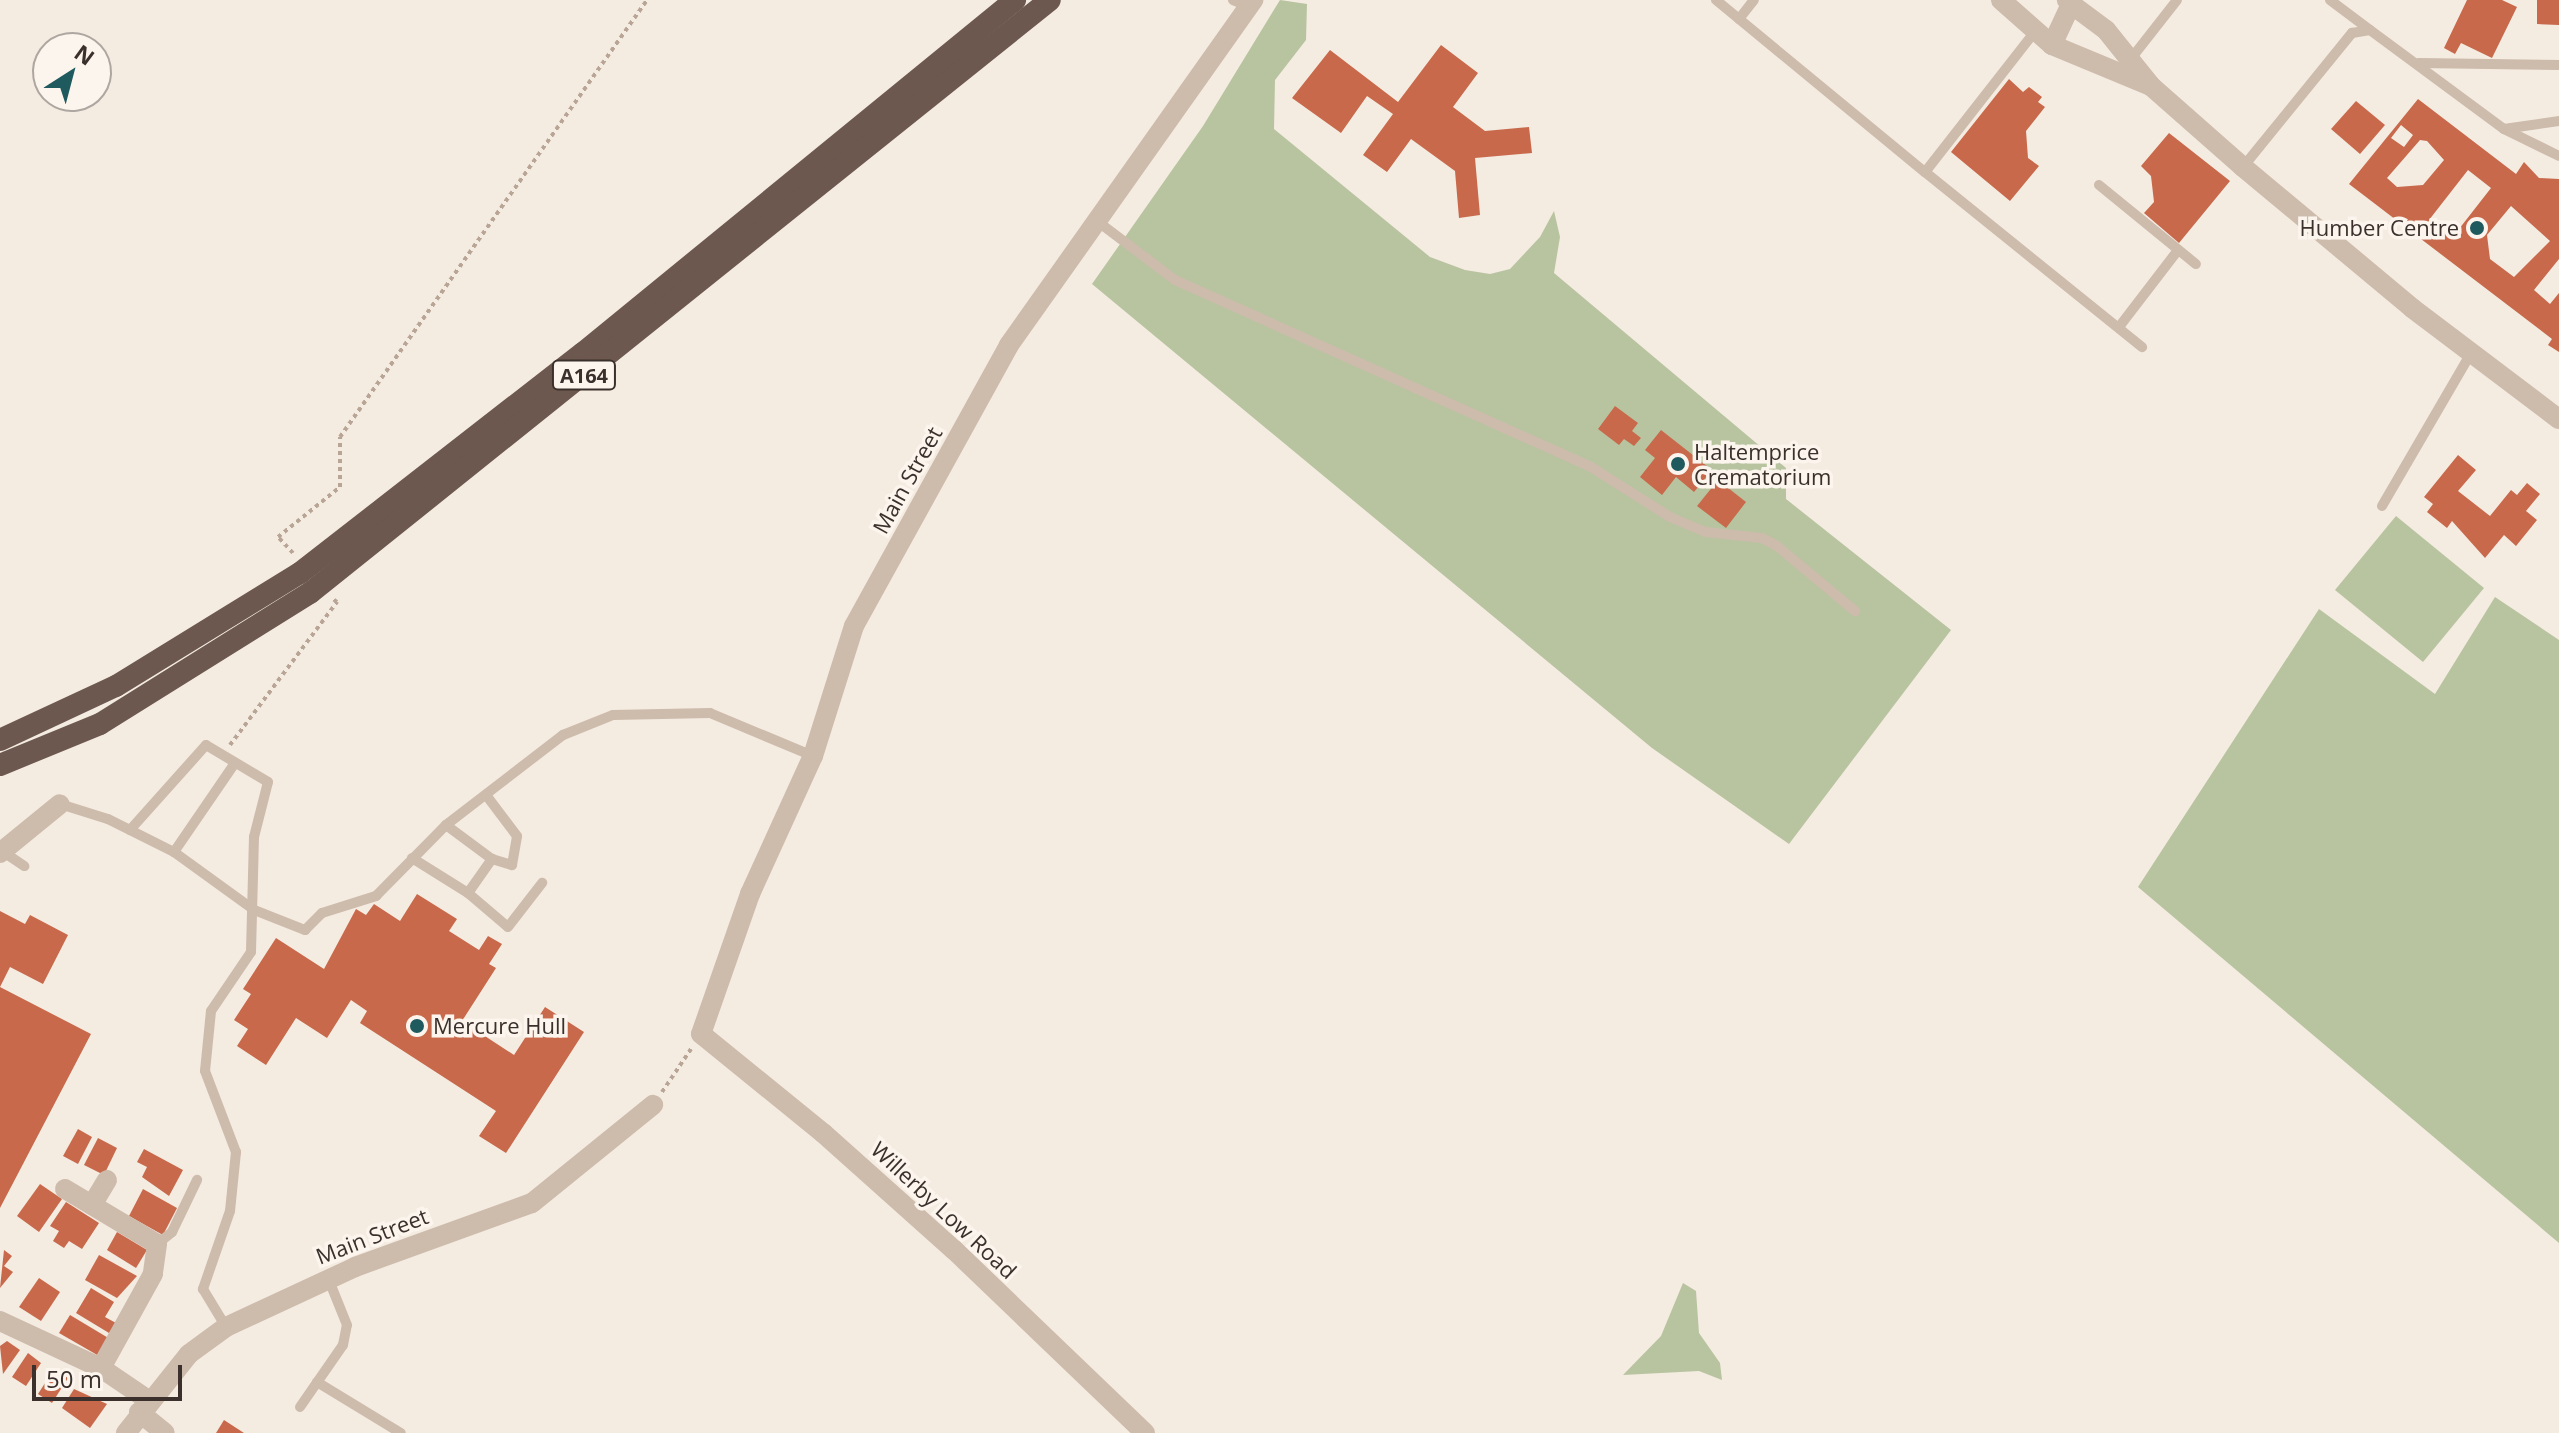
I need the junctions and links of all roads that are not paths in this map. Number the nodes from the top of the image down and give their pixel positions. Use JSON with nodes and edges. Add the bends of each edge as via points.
{"nodes":[{"id":1,"x":1015,"y":0,"type":"edge"},
{"id":2,"x":1050,"y":0,"type":"edge"},
{"id":3,"x":1716,"y":0,"type":"edge"},
{"id":4,"x":1754,"y":0,"type":"edge"},
{"id":5,"x":2001,"y":0,"type":"edge"},
{"id":6,"x":2177,"y":0,"type":"edge"},
{"id":7,"x":2330,"y":0,"type":"edge"},
{"id":8,"x":1245,"y":2,"type":"edge"},
{"id":9,"x":2069,"y":2,"type":"edge"},
{"id":10,"x":1739,"y":19,"type":"junction"},
{"id":11,"x":2370,"y":30,"type":"junction"},
{"id":12,"x":2033,"y":34,"type":"junction"},
{"id":13,"x":2052,"y":45,"type":"junction"},
{"id":14,"x":2130,"y":60,"type":"junction"},
{"id":15,"x":2419,"y":63,"type":"junction"},
{"id":16,"x":2559,"y":65,"type":"edge"},
{"id":17,"x":2151,"y":86,"type":"junction"},
{"id":18,"x":2559,"y":121,"type":"edge"},
{"id":19,"x":2504,"y":129,"type":"junction"},
{"id":20,"x":2559,"y":156,"type":"edge"},
{"id":21,"x":2243,"y":167,"type":"junction"},
{"id":22,"x":1925,"y":172,"type":"junction"},
{"id":23,"x":2099,"y":185,"type":"dead end"},
{"id":24,"x":1097,"y":221,"type":"junction"},
{"id":25,"x":2178,"y":250,"type":"junction"},
{"id":26,"x":2196,"y":264,"type":"dead end"},
{"id":27,"x":2119,"y":327,"type":"junction"},
{"id":28,"x":2142,"y":347,"type":"dead end"},
{"id":29,"x":2471,"y":353,"type":"junction"},
{"id":30,"x":2559,"y":419,"type":"edge"},
{"id":31,"x":2382,"y":506,"type":"dead end"},
{"id":32,"x":1855,"y":611,"type":"dead end"},
{"id":33,"x":0,"y":740,"type":"edge"},
{"id":34,"x":813,"y":756,"type":"junction"},
{"id":35,"x":235,"y":763,"type":"junction"},
{"id":36,"x":0,"y":765,"type":"edge"},
{"id":37,"x":486,"y":795,"type":"junction"},
{"id":38,"x":60,"y":804,"type":"joint"},
{"id":39,"x":446,"y":825,"type":"junction"},
{"id":40,"x":130,"y":830,"type":"junction"},
{"id":41,"x":1,"y":852,"type":"edge"},
{"id":42,"x":174,"y":852,"type":"junction"},
{"id":43,"x":412,"y":858,"type":"junction"},
{"id":44,"x":492,"y":859,"type":"junction"},
{"id":45,"x":24,"y":866,"type":"dead end"},
{"id":46,"x":542,"y":883,"type":"dead end"},
{"id":47,"x":468,"y":893,"type":"junction"},
{"id":48,"x":254,"y":910,"type":"junction"},
{"id":49,"x":701,"y":1034,"type":"joint"},
{"id":50,"x":653,"y":1105,"type":"road end"},
{"id":51,"x":107,"y":1180,"type":"dead end"},
{"id":52,"x":197,"y":1180,"type":"dead end"},
{"id":53,"x":65,"y":1189,"type":"dead end"},
{"id":54,"x":92,"y":1205,"type":"junction"},
{"id":55,"x":156,"y":1245,"type":"junction"},
{"id":56,"x":328,"y":1278,"type":"junction"},
{"id":57,"x":0,"y":1321,"type":"edge"},
{"id":58,"x":226,"y":1327,"type":"junction"},
{"id":59,"x":101,"y":1368,"type":"junction"},
{"id":60,"x":317,"y":1382,"type":"junction"},
{"id":61,"x":143,"y":1406,"type":"junction"},
{"id":62,"x":300,"y":1407,"type":"dead end"},
{"id":63,"x":126,"y":1433,"type":"edge"},
{"id":64,"x":165,"y":1433,"type":"edge"},
{"id":65,"x":401,"y":1433,"type":"edge"},
{"id":66,"x":1145,"y":1433,"type":"edge"}],
"edges":[{"from":1,"to":33,"type":"highway","number":"A164","via":[[583,353],[306,568],[116,686]]},
{"from":2,"to":36,"type":"highway","number":"A164","via":[[310,593],[100,724]]},
{"from":3,"to":10,"type":"lane"},
{"from":4,"to":10,"type":"lane"},
{"from":5,"to":12,"type":"street"},
{"from":6,"to":14,"type":"lane"},
{"from":7,"to":11,"type":"lane"},
{"from":8,"to":24,"type":"street","name":"Main Street"},
{"from":9,"to":13,"type":"street"},
{"from":9,"to":14,"type":"street","via":[[2106,30]]},
{"from":10,"to":22,"type":"lane"},
{"from":11,"to":15,"type":"lane"},
{"from":11,"to":21,"type":"lane","via":[[2352,33]]},
{"from":12,"to":13,"type":"street"},
{"from":12,"to":22,"type":"lane"},
{"from":13,"to":17,"type":"street"},
{"from":14,"to":17,"type":"street"},
{"from":15,"to":16,"type":"lane"},
{"from":15,"to":19,"type":"lane"},
{"from":17,"to":21,"type":"street"},
{"from":18,"to":19,"type":"lane"},
{"from":19,"to":20,"type":"lane"},
{"from":21,"to":29,"type":"street"},
{"from":22,"to":27,"type":"lane"},
{"from":23,"to":25,"type":"lane"},
{"from":24,"to":32,"type":"lane","via":[[1175,280],[1591,467],[1670,517],[1706,532],[1762,538]]},
{"from":24,"to":34,"type":"street","name":"Main Street","via":[[1009,345],[854,626]]},
{"from":25,"to":26,"type":"lane"},
{"from":25,"to":27,"type":"lane"},
{"from":27,"to":28,"type":"lane"},
{"from":29,"to":30,"type":"street"},
{"from":29,"to":31,"type":"lane"},
{"from":34,"to":37,"type":"lane","via":[[710,713],[613,715],[563,735]]},
{"from":34,"to":49,"type":"street","name":"Main Street","via":[[750,894]]},
{"from":35,"to":40,"type":"lane","via":[[206,745]]},
{"from":35,"to":42,"type":"lane"},
{"from":35,"to":48,"type":"lane","via":[[268,782],[254,837]]},
{"from":37,"to":39,"type":"lane"},
{"from":37,"to":44,"type":"lane","via":[[517,836],[512,865]]},
{"from":38,"to":40,"type":"lane"},
{"from":38,"to":41,"type":"street"},
{"from":39,"to":43,"type":"lane"},
{"from":39,"to":44,"type":"lane"},
{"from":40,"to":42,"type":"lane"},
{"from":41,"to":45,"type":"lane"},
{"from":42,"to":48,"type":"lane"},
{"from":43,"to":47,"type":"lane"},
{"from":43,"to":48,"type":"lane","via":[[376,896],[322,913],[305,930]]},
{"from":44,"to":47,"type":"lane"},
{"from":46,"to":47,"type":"lane","via":[[508,927]]},
{"from":48,"to":58,"type":"lane","via":[[251,952],[211,1011],[205,1071],[236,1152],[230,1211],[203,1289]]},
{"from":49,"to":66,"type":"street","name":"Willerby Low Road","via":[[932,1231]]},
{"from":50,"to":56,"type":"street","name":"Main Street","via":[[532,1203]]},
{"from":51,"to":54,"type":"street"},
{"from":52,"to":55,"type":"lane","via":[[172,1232]]},
{"from":53,"to":54,"type":"street"},
{"from":54,"to":55,"type":"street"},
{"from":55,"to":59,"type":"street","via":[[153,1274]]},
{"from":56,"to":58,"type":"street","name":"Main Street"},
{"from":56,"to":60,"type":"lane","via":[[347,1325],[343,1345]]},
{"from":57,"to":59,"type":"street"},
{"from":58,"to":61,"type":"street","name":"Main Street","via":[[189,1354]]},
{"from":59,"to":61,"type":"street"},
{"from":60,"to":62,"type":"lane"},
{"from":60,"to":65,"type":"lane"},
{"from":61,"to":63,"type":"street","name":"Main Street"},
{"from":61,"to":64,"type":"street"}]}
